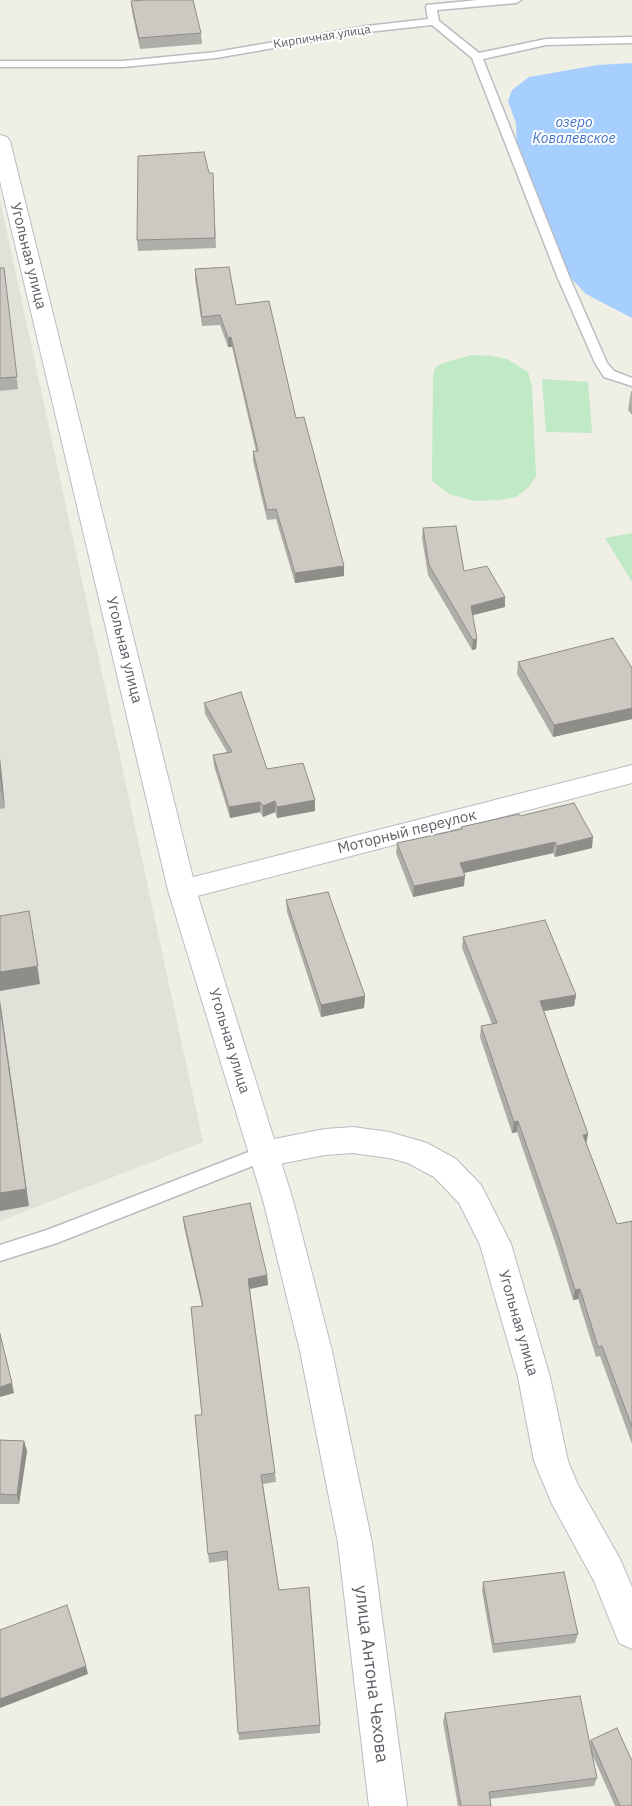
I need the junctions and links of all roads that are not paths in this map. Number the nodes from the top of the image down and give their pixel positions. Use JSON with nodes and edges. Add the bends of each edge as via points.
{"nodes":[{"id":1,"x":516,"y":0,"type":"edge"},
{"id":2,"x":431,"y":4,"type":"edge"},
{"id":3,"x":434,"y":22,"type":"junction"},
{"id":4,"x":632,"y":40,"type":"edge"},
{"id":5,"x":477,"y":57,"type":"junction"},
{"id":6,"x":0,"y":64,"type":"edge"},
{"id":7,"x":0,"y":141,"type":"edge"},
{"id":8,"x":632,"y":382,"type":"edge"},
{"id":9,"x":632,"y":774,"type":"edge"},
{"id":10,"x":182,"y":890,"type":"junction"},
{"id":11,"x":264,"y":1154,"type":"junction"},
{"id":12,"x":0,"y":1253,"type":"edge"},
{"id":13,"x":354,"y":1543,"type":"joint"},
{"id":14,"x":632,"y":1631,"type":"edge"},
{"id":15,"x":388,"y":1806,"type":"edge"}],
"edges":[{"from":1,"to":2,"type":"lane"},
{"from":2,"to":3,"type":"lane"},
{"from":3,"to":5,"type":"lane"},
{"from":3,"to":6,"type":"lane","name":"Кирпичная улица","via":[[165,60],[123,64]]},
{"from":4,"to":5,"type":"lane","via":[[546,42]]},
{"from":5,"to":8,"type":"lane","via":[[563,276],[601,363],[608,374]]},
{"from":7,"to":10,"type":"street","name":"Угольная улица"},
{"from":9,"to":10,"type":"street","name":"Моторный переулок"},
{"from":10,"to":11,"type":"street","name":"Угольная улица"},
{"from":11,"to":12,"type":"lane","via":[[50,1237]]},
{"from":11,"to":13,"type":"street","name":"Угольная улица","via":[[316,1351]]},
{"from":11,"to":14,"type":"street","name":"Угольная улица","via":[[325,1142],[353,1140],[389,1145],[416,1152],[445,1168],[470,1194],[495,1244],[534,1377],[551,1460],[564,1493],[608,1572]]},
{"from":13,"to":15,"type":"street","name":"улица Антона Чехова"}]}
